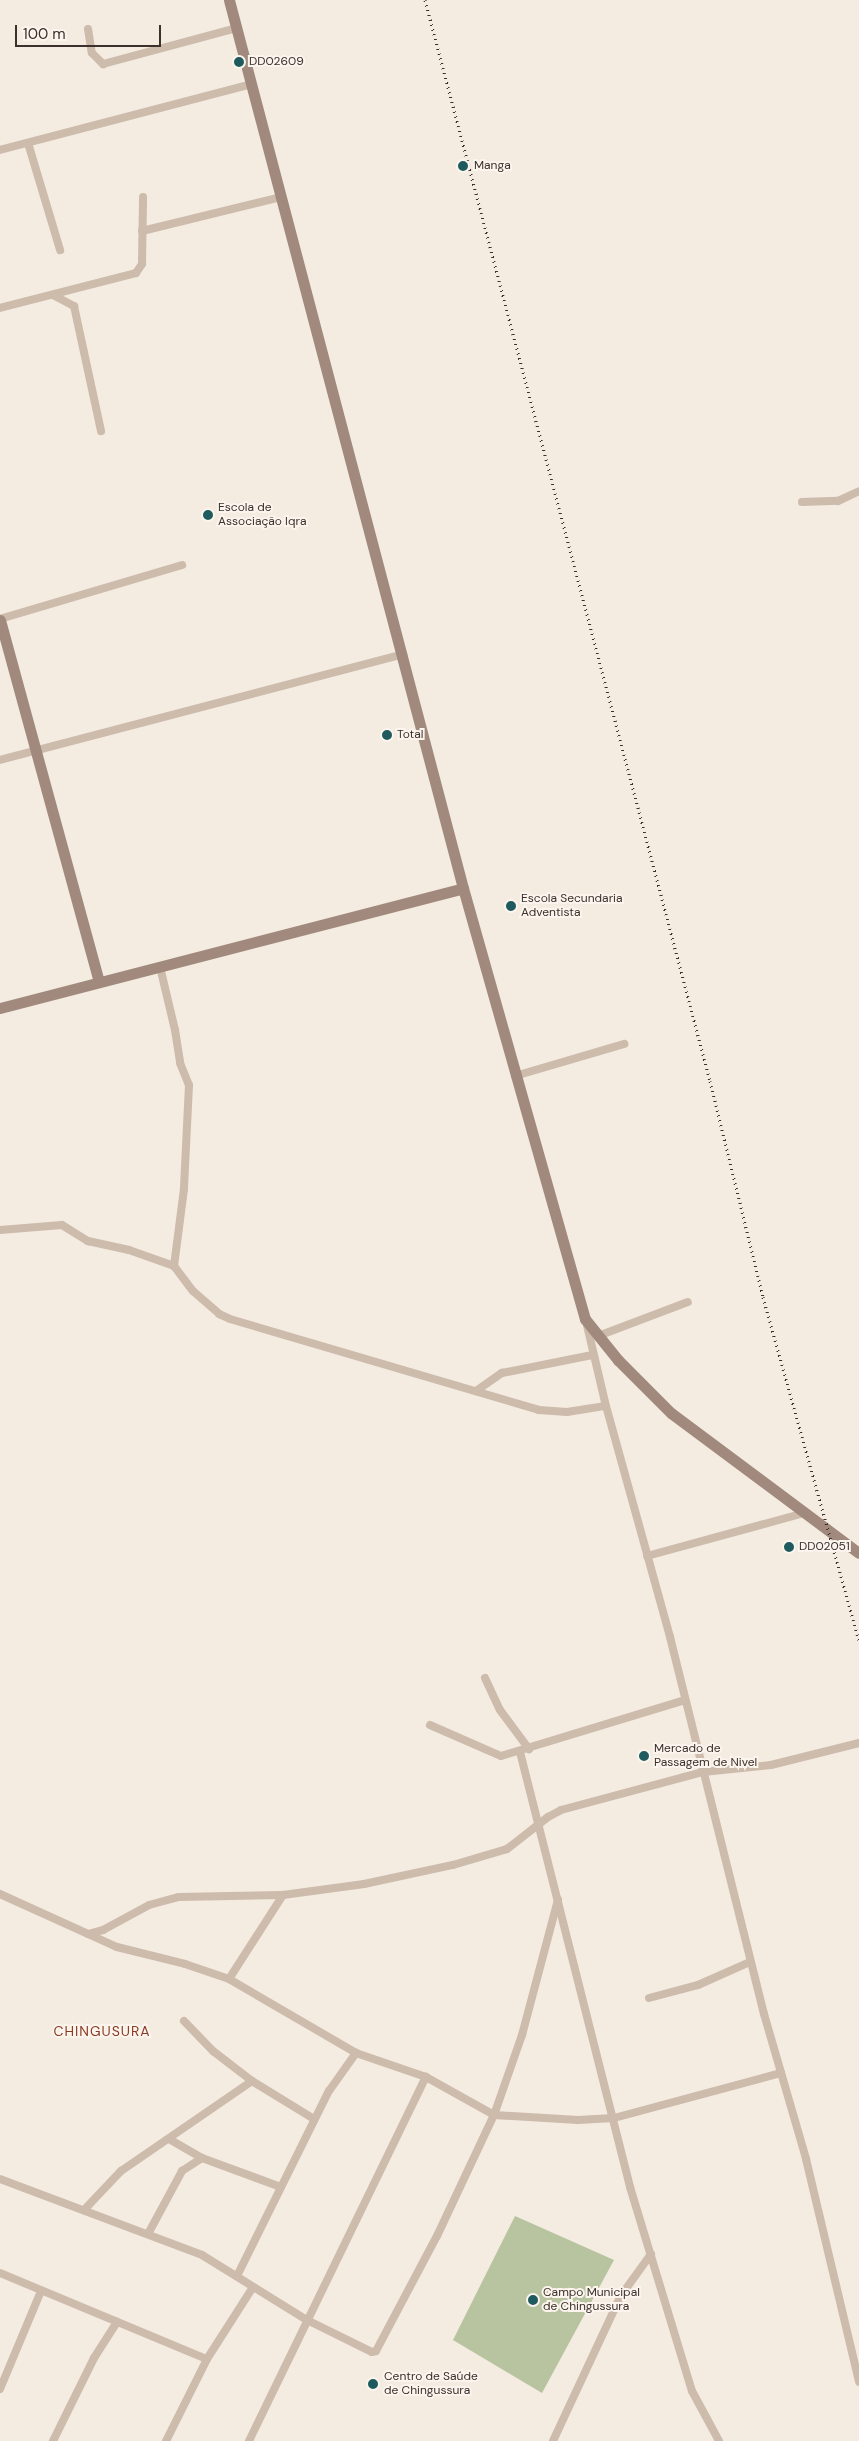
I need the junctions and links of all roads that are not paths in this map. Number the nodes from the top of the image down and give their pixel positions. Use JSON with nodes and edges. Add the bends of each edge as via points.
{"nodes":[{"id":1,"x":229,"y":0,"type":"edge"},
{"id":2,"x":236,"y":28,"type":"junction"},
{"id":3,"x":88,"y":29,"type":"dead end"},
{"id":4,"x":252,"y":84,"type":"junction"},
{"id":5,"x":28,"y":143,"type":"junction"},
{"id":6,"x":0,"y":150,"type":"edge"},
{"id":7,"x":143,"y":197,"type":"dead end"},
{"id":8,"x":281,"y":197,"type":"junction"},
{"id":9,"x":142,"y":231,"type":"junction"},
{"id":10,"x":60,"y":250,"type":"dead end"},
{"id":11,"x":53,"y":295,"type":"junction"},
{"id":12,"x":0,"y":306,"type":"edge"},
{"id":13,"x":102,"y":431,"type":"dead end"},
{"id":14,"x":859,"y":490,"type":"edge"},
{"id":15,"x":802,"y":502,"type":"dead end"},
{"id":16,"x":182,"y":565,"type":"dead end"},
{"id":17,"x":0,"y":620,"type":"edge"},
{"id":18,"x":4,"y":650,"type":"edge"},
{"id":19,"x":403,"y":654,"type":"junction"},
{"id":20,"x":36,"y":751,"type":"junction"},
{"id":21,"x":0,"y":760,"type":"edge"},
{"id":22,"x":463,"y":888,"type":"junction"},
{"id":23,"x":160,"y":967,"type":"junction"},
{"id":24,"x":99,"y":982,"type":"junction"},
{"id":25,"x":0,"y":1008,"type":"edge"},
{"id":26,"x":624,"y":1044,"type":"dead end"},
{"id":27,"x":515,"y":1076,"type":"junction"},
{"id":28,"x":0,"y":1230,"type":"edge"},
{"id":29,"x":174,"y":1266,"type":"junction"},
{"id":30,"x":688,"y":1302,"type":"dead end"},
{"id":31,"x":585,"y":1319,"type":"junction"},
{"id":32,"x":598,"y":1336,"type":"junction"},
{"id":33,"x":592,"y":1355,"type":"junction"},
{"id":34,"x":476,"y":1391,"type":"junction"},
{"id":35,"x":606,"y":1406,"type":"junction"},
{"id":36,"x":804,"y":1513,"type":"junction"},
{"id":37,"x":859,"y":1553,"type":"edge"},
{"id":38,"x":646,"y":1556,"type":"junction"},
{"id":39,"x":485,"y":1678,"type":"dead end"},
{"id":40,"x":686,"y":1700,"type":"junction"},
{"id":41,"x":430,"y":1725,"type":"dead end"},
{"id":42,"x":859,"y":1743,"type":"edge"},
{"id":43,"x":529,"y":1749,"type":"junction"},
{"id":44,"x":520,"y":1752,"type":"junction"},
{"id":45,"x":703,"y":1772,"type":"junction"},
{"id":46,"x":538,"y":1824,"type":"junction"},
{"id":47,"x":0,"y":1894,"type":"edge"},
{"id":48,"x":283,"y":1895,"type":"junction"},
{"id":49,"x":558,"y":1900,"type":"junction"},
{"id":50,"x":88,"y":1934,"type":"junction"},
{"id":51,"x":750,"y":1962,"type":"junction"},
{"id":52,"x":229,"y":1979,"type":"junction"},
{"id":53,"x":649,"y":1998,"type":"dead end"},
{"id":54,"x":184,"y":2021,"type":"dead end"},
{"id":55,"x":356,"y":2052,"type":"junction"},
{"id":56,"x":781,"y":2073,"type":"junction"},
{"id":57,"x":426,"y":2077,"type":"junction"},
{"id":58,"x":252,"y":2081,"type":"junction"},
{"id":59,"x":494,"y":2115,"type":"junction"},
{"id":60,"x":614,"y":2118,"type":"junction"},
{"id":61,"x":314,"y":2119,"type":"junction"},
{"id":62,"x":169,"y":2139,"type":"junction"},
{"id":63,"x":202,"y":2158,"type":"junction"},
{"id":64,"x":0,"y":2179,"type":"edge"},
{"id":65,"x":281,"y":2188,"type":"junction"},
{"id":66,"x":84,"y":2210,"type":"junction"},
{"id":67,"x":148,"y":2234,"type":"junction"},
{"id":68,"x":651,"y":2254,"type":"junction"},
{"id":69,"x":0,"y":2273,"type":"edge"},
{"id":70,"x":237,"y":2276,"type":"junction"},
{"id":71,"x":253,"y":2287,"type":"junction"},
{"id":72,"x":41,"y":2291,"type":"junction"},
{"id":73,"x":307,"y":2320,"type":"junction"},
{"id":74,"x":117,"y":2322,"type":"junction"},
{"id":75,"x":207,"y":2359,"type":"junction"},
{"id":76,"x":859,"y":2382,"type":"edge"},
{"id":77,"x":0,"y":2389,"type":"edge"},
{"id":78,"x":53,"y":2441,"type":"edge"},
{"id":79,"x":166,"y":2441,"type":"edge"},
{"id":80,"x":250,"y":2441,"type":"edge"},
{"id":81,"x":552,"y":2441,"type":"edge"},
{"id":82,"x":719,"y":2441,"type":"edge"}],
"edges":[{"from":1,"to":2,"type":"main road"},
{"from":2,"to":3,"type":"street","via":[[103,64],[92,53]]},
{"from":2,"to":4,"type":"main road"},
{"from":4,"to":5,"type":"street"},
{"from":4,"to":8,"type":"main road"},
{"from":5,"to":6,"type":"street"},
{"from":5,"to":10,"type":"street"},
{"from":7,"to":9,"type":"street"},
{"from":8,"to":9,"type":"street"},
{"from":8,"to":19,"type":"main road"},
{"from":9,"to":11,"type":"street","via":[[142,264],[136,273]]},
{"from":11,"to":12,"type":"street"},
{"from":11,"to":13,"type":"street","via":[[74,306]]},
{"from":14,"to":15,"type":"street","via":[[838,501]]},
{"from":16,"to":17,"type":"street"},
{"from":17,"to":18,"type":"main road"},
{"from":18,"to":20,"type":"main road"},
{"from":19,"to":20,"type":"street"},
{"from":19,"to":22,"type":"main road"},
{"from":20,"to":21,"type":"street"},
{"from":20,"to":24,"type":"main road"},
{"from":22,"to":23,"type":"main road"},
{"from":22,"to":27,"type":"main road"},
{"from":23,"to":24,"type":"main road"},
{"from":23,"to":29,"type":"street","via":[[176,1030],[180,1062],[189,1085],[184,1189]]},
{"from":24,"to":25,"type":"main road"},
{"from":26,"to":27,"type":"street"},
{"from":27,"to":31,"type":"main road"},
{"from":28,"to":29,"type":"street","via":[[62,1225],[88,1241],[129,1250]]},
{"from":29,"to":34,"type":"street","via":[[193,1291],[219,1314],[230,1319]]},
{"from":30,"to":32,"type":"street"},
{"from":31,"to":32,"type":"main road"},
{"from":31,"to":33,"type":"street"},
{"from":32,"to":36,"type":"main road","via":[[645,1390],[671,1413]]},
{"from":33,"to":34,"type":"street","via":[[502,1373]]},
{"from":33,"to":35,"type":"street"},
{"from":34,"to":35,"type":"street","via":[[539,1410],[567,1412]]},
{"from":35,"to":38,"type":"street"},
{"from":36,"to":37,"type":"main road"},
{"from":36,"to":38,"type":"street"},
{"from":38,"to":40,"type":"street"},
{"from":39,"to":43,"type":"street","via":[[500,1710]]},
{"from":40,"to":43,"type":"street"},
{"from":40,"to":45,"type":"street"},
{"from":41,"to":44,"type":"street","via":[[494,1755]]},
{"from":42,"to":45,"type":"street","via":[[771,1765]]},
{"from":43,"to":44,"type":"street"},
{"from":44,"to":46,"type":"street"},
{"from":45,"to":46,"type":"street","via":[[561,1810]]},
{"from":45,"to":51,"type":"street"},
{"from":46,"to":48,"type":"street","via":[[521,1840],[489,1856],[364,1884]]},
{"from":46,"to":49,"type":"street"},
{"from":47,"to":50,"type":"street"},
{"from":48,"to":50,"type":"street","via":[[179,1897],[150,1905],[103,1930]]},
{"from":48,"to":52,"type":"street"},
{"from":49,"to":59,"type":"street","via":[[522,2035]]},
{"from":49,"to":60,"type":"street"},
{"from":50,"to":52,"type":"street","via":[[132,1952],[185,1964]]},
{"from":51,"to":53,"type":"street","via":[[698,1985]]},
{"from":51,"to":56,"type":"street"},
{"from":52,"to":55,"type":"street"},
{"from":54,"to":58,"type":"street","via":[[213,2051]]},
{"from":55,"to":57,"type":"street"},
{"from":55,"to":61,"type":"street"},
{"from":56,"to":60,"type":"street"},
{"from":56,"to":76,"type":"street","via":[[806,2159]]},
{"from":57,"to":59,"type":"street"},
{"from":57,"to":73,"type":"street"},
{"from":58,"to":61,"type":"street"},
{"from":58,"to":62,"type":"street"},
{"from":59,"to":60,"type":"street","via":[[561,2120]]},
{"from":59,"to":73,"type":"street","via":[[381,2346],[372,2352]]},
{"from":60,"to":68,"type":"street","via":[[630,2187]]},
{"from":61,"to":65,"type":"street"},
{"from":62,"to":63,"type":"street"},
{"from":62,"to":66,"type":"street","via":[[121,2171]]},
{"from":63,"to":65,"type":"street"},
{"from":63,"to":67,"type":"street","via":[[182,2171]]},
{"from":64,"to":66,"type":"street"},
{"from":65,"to":70,"type":"street"},
{"from":66,"to":67,"type":"street"},
{"from":67,"to":70,"type":"street","via":[[218,2263]]},
{"from":68,"to":81,"type":"street","via":[[620,2297]]},
{"from":68,"to":82,"type":"street","via":[[692,2391]]},
{"from":69,"to":72,"type":"street"},
{"from":70,"to":71,"type":"street"},
{"from":71,"to":73,"type":"street"},
{"from":71,"to":75,"type":"street"},
{"from":72,"to":74,"type":"street"},
{"from":72,"to":77,"type":"street"},
{"from":73,"to":80,"type":"street"},
{"from":74,"to":75,"type":"street"},
{"from":74,"to":78,"type":"street","via":[[94,2358]]},
{"from":75,"to":79,"type":"street"}]}
